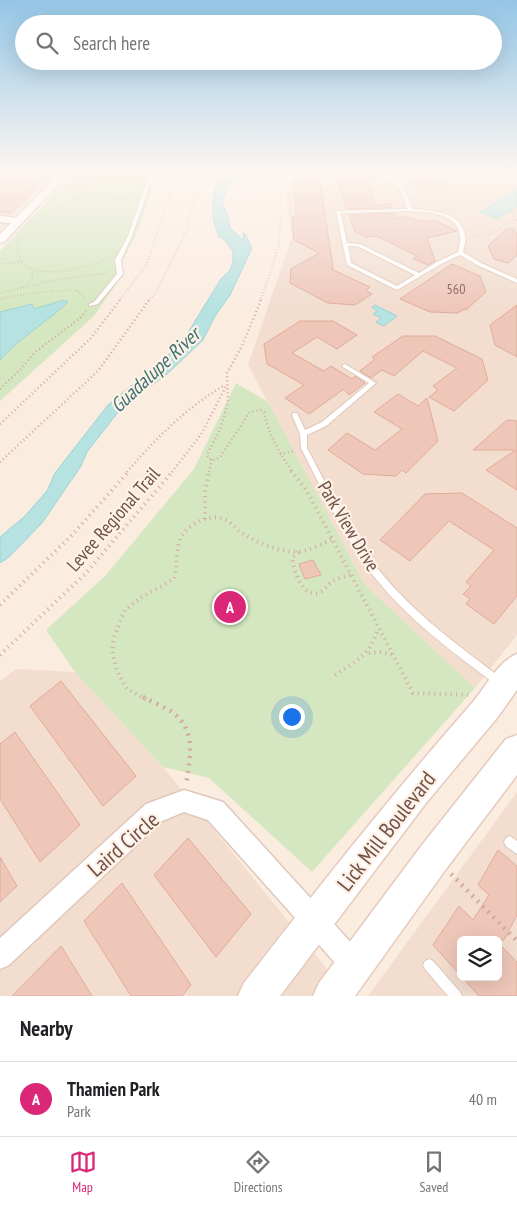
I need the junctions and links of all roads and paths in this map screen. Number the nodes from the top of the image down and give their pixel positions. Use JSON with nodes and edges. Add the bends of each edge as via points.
{"nodes":[{"id":1,"x":25,"y":216,"type":"edge"},
{"id":2,"x":137,"y":216,"type":"edge"},
{"id":3,"x":190,"y":216,"type":"edge"},
{"id":4,"x":278,"y":216,"type":"edge"},
{"id":5,"x":339,"y":216,"type":"edge"},
{"id":6,"x":446,"y":216,"type":"edge"},
{"id":7,"x":0,"y":219,"type":"edge"},
{"id":8,"x":517,"y":220,"type":"edge"},
{"id":9,"x":16,"y":225,"type":"junction"},
{"id":10,"x":0,"y":227,"type":"edge"},
{"id":11,"x":24,"y":233,"type":"dead end"},
{"id":12,"x":473,"y":236,"type":"dead end"},
{"id":13,"x":0,"y":240,"type":"edge"},
{"id":14,"x":345,"y":244,"type":"junction"},
{"id":15,"x":460,"y":253,"type":"junction"},
{"id":16,"x":118,"y":260,"type":"junction"},
{"id":17,"x":22,"y":262,"type":"junction"},
{"id":18,"x":0,"y":264,"type":"edge"},
{"id":19,"x":33,"y":268,"type":"junction"},
{"id":20,"x":120,"y":270,"type":"junction"},
{"id":21,"x":419,"y":275,"type":"junction"},
{"id":22,"x":516,"y":278,"type":"edge"},
{"id":23,"x":22,"y":287,"type":"junction"},
{"id":24,"x":0,"y":293,"type":"edge"},
{"id":25,"x":0,"y":299,"type":"edge"},
{"id":26,"x":91,"y":305,"type":"junction"},
{"id":27,"x":345,"y":366,"type":"dead end"},
{"id":28,"x":226,"y":385,"type":"junction"},
{"id":29,"x":0,"y":389,"type":"edge"},
{"id":30,"x":295,"y":415,"type":"dead end"},
{"id":31,"x":303,"y":434,"type":"junction"},
{"id":32,"x":212,"y":459,"type":"junction"},
{"id":33,"x":0,"y":462,"type":"edge"},
{"id":34,"x":206,"y":519,"type":"junction"},
{"id":35,"x":333,"y":539,"type":"junction"},
{"id":36,"x":298,"y":552,"type":"junction"},
{"id":37,"x":352,"y":574,"type":"junction"},
{"id":38,"x":0,"y":605,"type":"edge"},
{"id":39,"x":378,"y":628,"type":"junction"},
{"id":40,"x":368,"y":653,"type":"junction"},
{"id":41,"x":0,"y":654,"type":"edge"},
{"id":42,"x":392,"y":655,"type":"junction"},
{"id":43,"x":335,"y":674,"type":"dead end"},
{"id":44,"x":513,"y":683,"type":"edge"},
{"id":45,"x":472,"y":695,"type":"dead end"},
{"id":46,"x":517,"y":750,"type":"edge"},
{"id":47,"x":184,"y":801,"type":"junction"},
{"id":48,"x":434,"y":857,"type":"junction"},
{"id":49,"x":315,"y":923,"type":"junction"},
{"id":50,"x":517,"y":941,"type":"edge"},
{"id":51,"x":0,"y":956,"type":"edge"},
{"id":52,"x":354,"y":965,"type":"junction"},
{"id":53,"x":429,"y":965,"type":"dead end"},
{"id":54,"x":257,"y":996,"type":"edge"},
{"id":55,"x":332,"y":996,"type":"edge"},
{"id":56,"x":456,"y":996,"type":"edge"}],
"edges":[{"from":1,"to":9,"type":"street"},
{"from":2,"to":16,"type":"lane"},
{"from":3,"to":33,"type":"path","via":[[186,232],[156,292],[98,371]]},
{"from":4,"to":28,"type":"path","via":[[278,241],[266,286],[242,346],[227,373]]},
{"from":5,"to":14,"type":"lane"},
{"from":6,"to":15,"type":"lane","via":[[458,224],[463,236]]},
{"from":7,"to":9,"type":"street"},
{"from":8,"to":12,"type":"path","via":[[490,234]]},
{"from":9,"to":10,"type":"street"},
{"from":9,"to":13,"type":"street"},
{"from":11,"to":17,"type":"path","via":[[17,247]]},
{"from":14,"to":21,"type":"lane","via":[[358,245]]},
{"from":14,"to":21,"type":"lane","via":[[349,264],[397,288]]},
{"from":15,"to":21,"type":"lane"},
{"from":15,"to":22,"type":"lane"},
{"from":16,"to":19,"type":"path","via":[[74,270]]},
{"from":16,"to":20,"type":"lane"},
{"from":17,"to":18,"type":"path"},
{"from":17,"to":19,"type":"path"},
{"from":19,"to":23,"type":"path","via":[[32,279]]},
{"from":20,"to":23,"type":"path"},
{"from":20,"to":26,"type":"lane","via":[[96,303]]},
{"from":23,"to":24,"type":"path"},
{"from":25,"to":26,"type":"path","via":[[38,292],[77,290]]},
{"from":26,"to":29,"type":"path","via":[[80,318],[34,353]]},
{"from":27,"to":31,"type":"lane","via":[[373,383],[324,424]]},
{"from":28,"to":32,"type":"path","via":[[228,402],[221,427],[207,455]]},
{"from":28,"to":38,"type":"path","via":[[206,395],[172,424],[81,526]]},
{"from":28,"to":41,"type":"path","name":"Levee Regional Trail","via":[[202,433],[178,467],[86,573]]},
{"from":30,"to":31,"type":"lane","name":"Park View Drive"},
{"from":31,"to":44,"type":"lane","name":"Park View Drive","via":[[304,448],[356,544],[388,587],[428,627]]},
{"from":32,"to":34,"type":"path","via":[[205,492]]},
{"from":32,"to":35,"type":"path","via":[[220,457],[250,412],[261,410],[277,449],[307,491]]},
{"from":34,"to":36,"type":"path","via":[[224,519],[244,535]]},
{"from":34,"to":47,"type":"path","via":[[191,526],[181,538],[174,579],[125,610],[112,651],[117,671],[127,689],[172,712],[187,728],[191,750]]},
{"from":35,"to":36,"type":"path"},
{"from":35,"to":37,"type":"path"},
{"from":36,"to":37,"type":"path","via":[[292,558],[292,566],[303,586],[311,592],[321,592],[336,579]]},
{"from":37,"to":39,"type":"path"},
{"from":39,"to":40,"type":"path"},
{"from":39,"to":42,"type":"path"},
{"from":40,"to":42,"type":"path"},
{"from":40,"to":43,"type":"path"},
{"from":42,"to":45,"type":"path","via":[[413,693]]},
{"from":44,"to":49,"type":"main road","name":"Lick Mill Boulevard","via":[[487,708],[415,792]]},
{"from":46,"to":48,"type":"main road"},
{"from":47,"to":49,"type":"street","via":[[215,810]]},
{"from":47,"to":51,"type":"street","name":"Laird Circle","via":[[154,812]]},
{"from":48,"to":50,"type":"path"},
{"from":48,"to":52,"type":"main road"},
{"from":49,"to":52,"type":"street"},
{"from":49,"to":54,"type":"main road","name":"Lick Mill Boulevard"},
{"from":52,"to":55,"type":"main road"},
{"from":53,"to":56,"type":"lane"}]}
